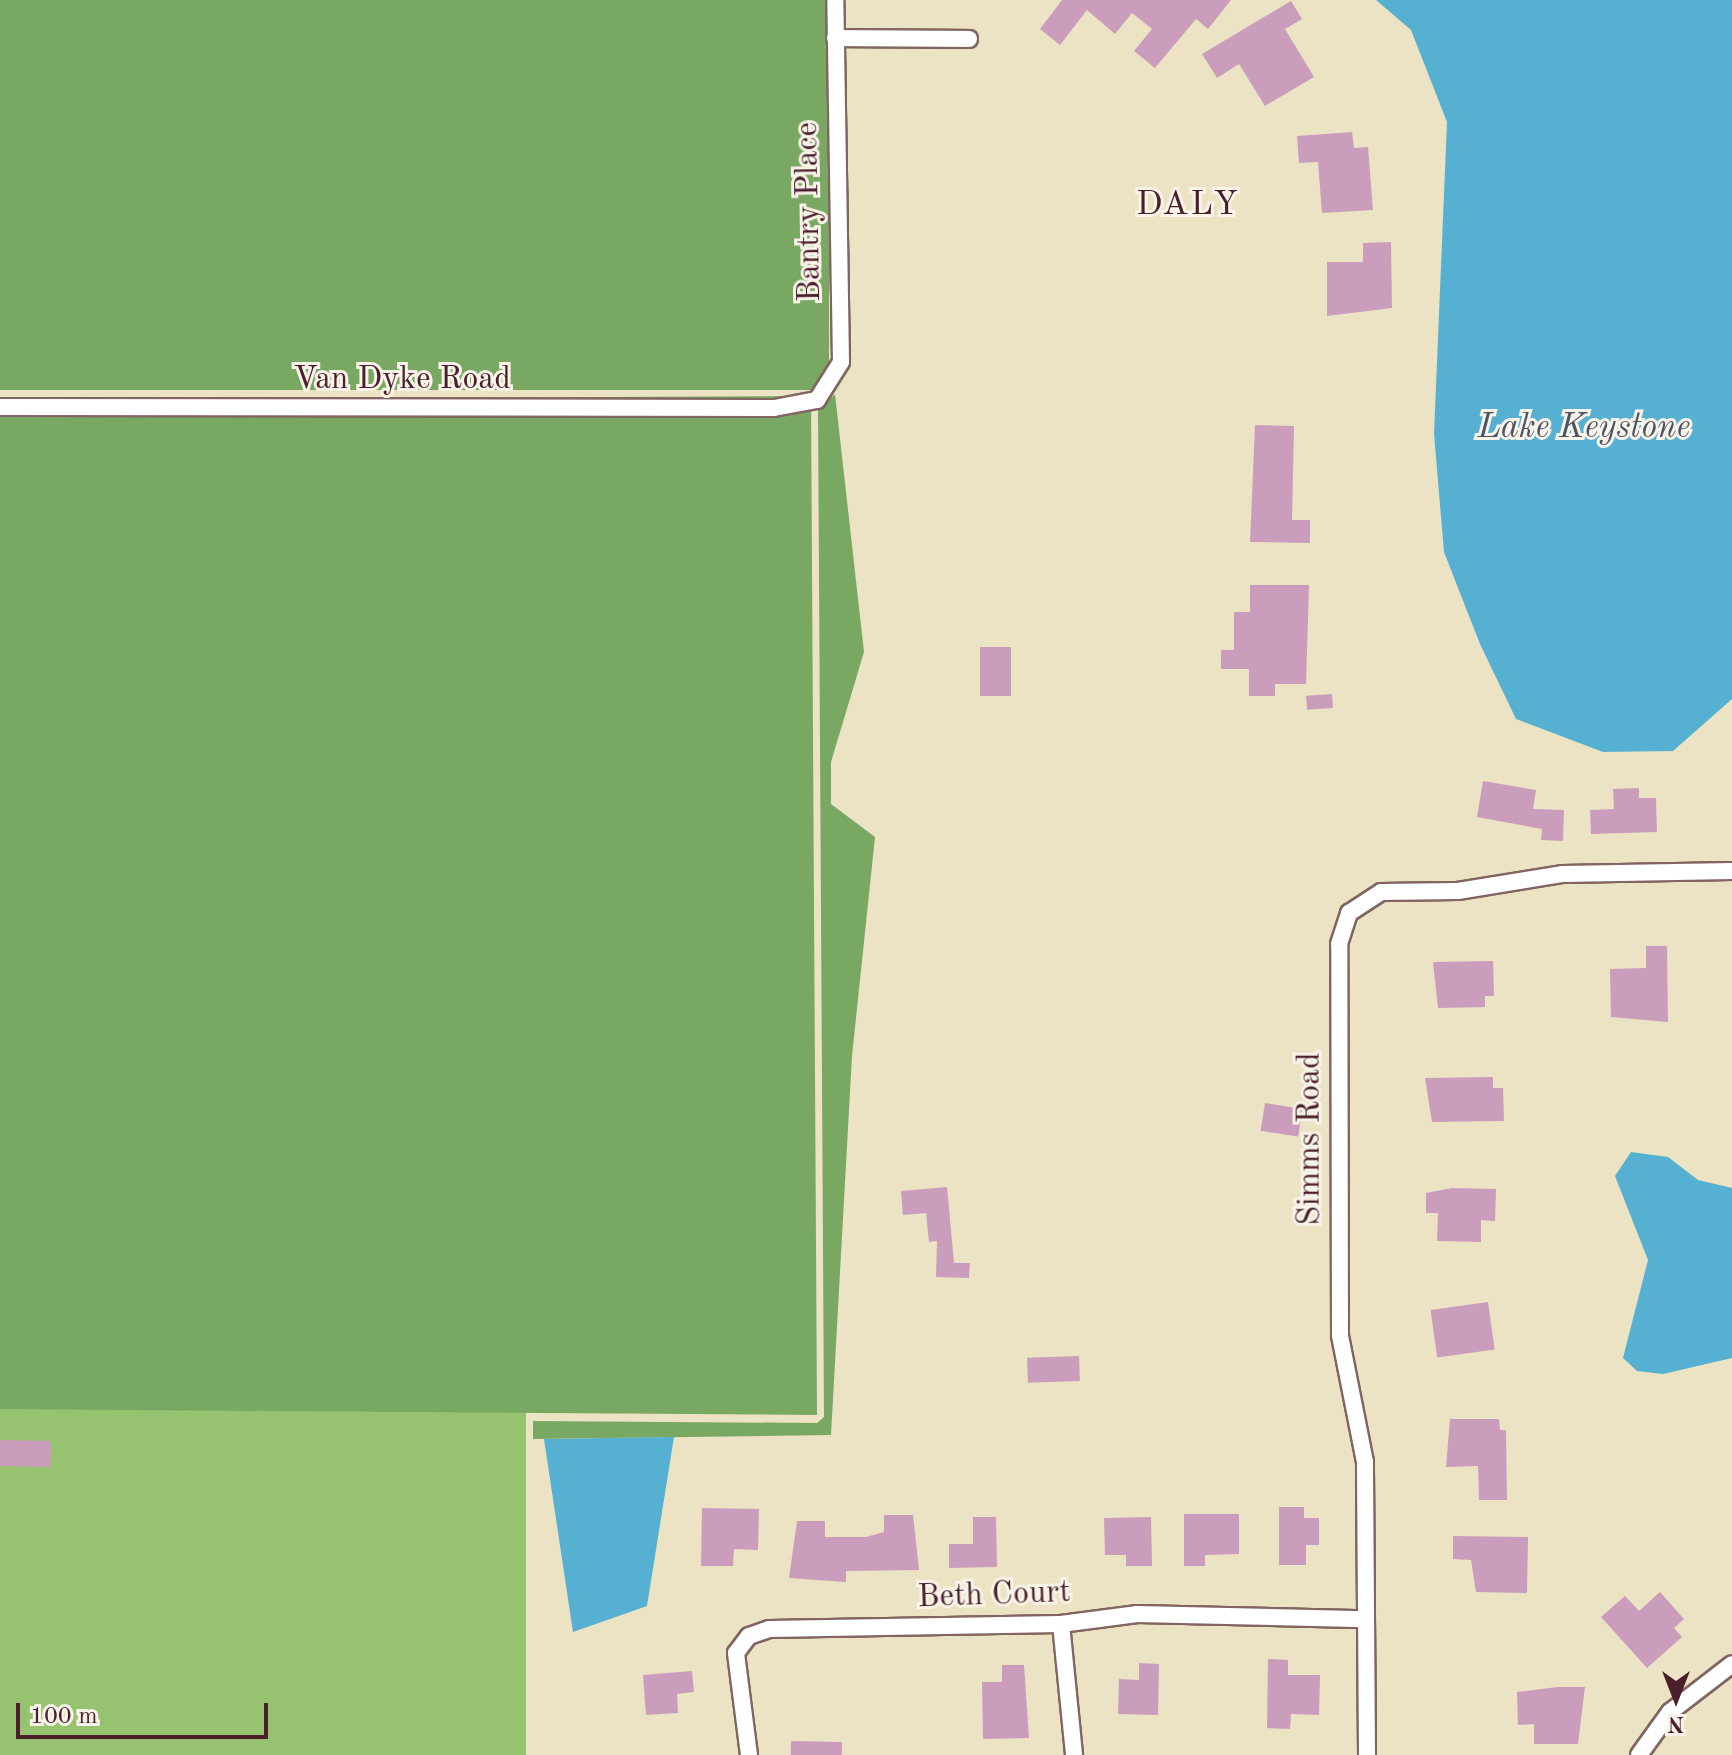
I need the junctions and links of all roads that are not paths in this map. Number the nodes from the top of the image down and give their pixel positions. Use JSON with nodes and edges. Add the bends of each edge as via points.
{"nodes":[{"id":1,"x":835,"y":0,"type":"edge"},
{"id":2,"x":835,"y":38,"type":"junction"},
{"id":3,"x":969,"y":39,"type":"dead end"},
{"id":4,"x":803,"y":406,"type":"joint"},
{"id":5,"x":0,"y":407,"type":"edge"},
{"id":6,"x":1732,"y":871,"type":"edge"},
{"id":7,"x":1366,"y":1619,"type":"junction"},
{"id":8,"x":1061,"y":1624,"type":"junction"},
{"id":9,"x":1732,"y":1664,"type":"edge"},
{"id":10,"x":749,"y":1755,"type":"edge"},
{"id":11,"x":1074,"y":1755,"type":"edge"},
{"id":12,"x":1367,"y":1755,"type":"edge"},
{"id":13,"x":1639,"y":1755,"type":"edge"}],
"edges":[{"from":1,"to":2,"type":"street","name":"Bantry Place"},
{"from":2,"to":3,"type":"street"},
{"from":2,"to":4,"type":"street","name":"Bantry Place","via":[[841,362],[831,385]]},
{"from":4,"to":5,"type":"street","name":"Van Dyke Road"},
{"from":6,"to":7,"type":"street","name":"Simms Road","via":[[1562,874],[1458,891],[1381,892],[1349,913],[1339,959],[1340,1336],[1365,1462]]},
{"from":7,"to":8,"type":"street","name":"Beth Court","via":[[1137,1614]]},
{"from":7,"to":12,"type":"street","name":"Simms Road"},
{"from":8,"to":10,"type":"street","name":"Beth Court","via":[[769,1629],[749,1636],[736,1653],[734,1674]]},
{"from":8,"to":11,"type":"street"},
{"from":9,"to":13,"type":"street","via":[[1670,1712]]}]}
